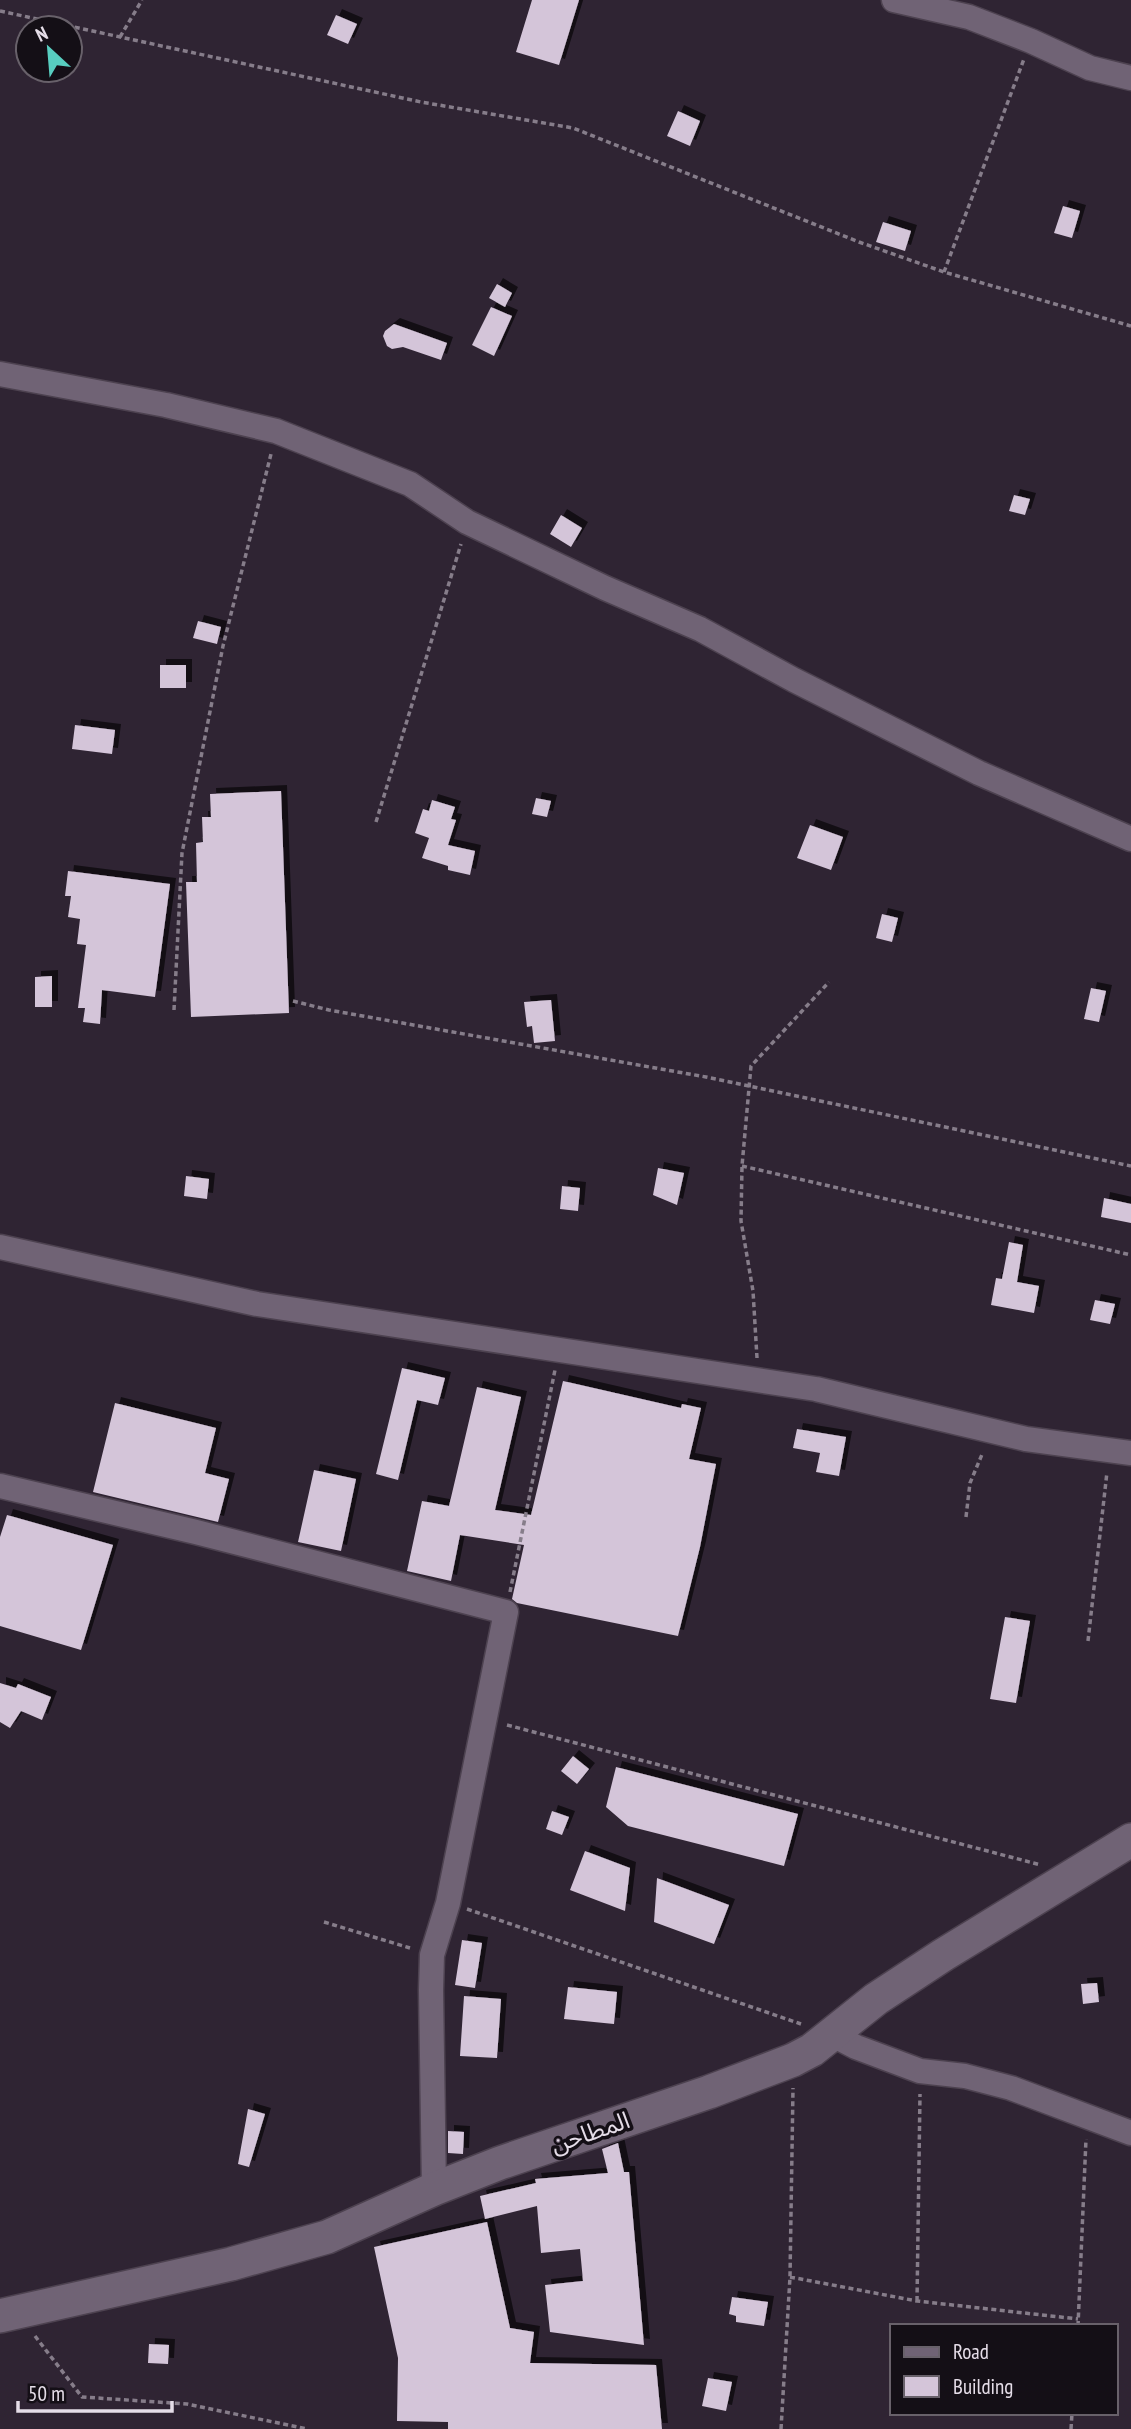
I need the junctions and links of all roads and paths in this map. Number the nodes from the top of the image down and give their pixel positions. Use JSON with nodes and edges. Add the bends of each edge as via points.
{"nodes":[{"id":1,"x":142,"y":0,"type":"edge"},
{"id":2,"x":894,"y":0,"type":"edge"},
{"id":3,"x":0,"y":11,"type":"edge"},
{"id":4,"x":120,"y":37,"type":"junction"},
{"id":5,"x":1031,"y":41,"type":"junction"},
{"id":6,"x":1131,"y":78,"type":"edge"},
{"id":7,"x":944,"y":272,"type":"junction"},
{"id":8,"x":1131,"y":326,"type":"edge"},
{"id":9,"x":0,"y":374,"type":"edge"},
{"id":10,"x":276,"y":431,"type":"junction"},
{"id":11,"x":467,"y":522,"type":"junction"},
{"id":12,"x":376,"y":822,"type":"dead end"},
{"id":13,"x":1131,"y":839,"type":"edge"},
{"id":14,"x":829,"y":982,"type":"dead end"},
{"id":15,"x":293,"y":1001,"type":"dead end"},
{"id":16,"x":174,"y":1010,"type":"dead end"},
{"id":17,"x":750,"y":1086,"type":"junction"},
{"id":18,"x":742,"y":1166,"type":"junction"},
{"id":19,"x":1131,"y":1166,"type":"edge"},
{"id":20,"x":0,"y":1247,"type":"edge"},
{"id":21,"x":1131,"y":1255,"type":"edge"},
{"id":22,"x":559,"y":1350,"type":"junction"},
{"id":23,"x":759,"y":1381,"type":"junction"},
{"id":24,"x":992,"y":1430,"type":"junction"},
{"id":25,"x":1120,"y":1451,"type":"edge"},
{"id":26,"x":0,"y":1486,"type":"edge"},
{"id":27,"x":966,"y":1517,"type":"dead end"},
{"id":28,"x":506,"y":1612,"type":"junction"},
{"id":29,"x":1088,"y":1641,"type":"dead end"},
{"id":30,"x":485,"y":1719,"type":"junction"},
{"id":31,"x":1131,"y":1840,"type":"edge"},
{"id":32,"x":1077,"y":1875,"type":"junction"},
{"id":33,"x":448,"y":1903,"type":"junction"},
{"id":34,"x":324,"y":1922,"type":"dead end"},
{"id":35,"x":432,"y":1955,"type":"junction"},
{"id":36,"x":833,"y":2035,"type":"junction"},
{"id":37,"x":793,"y":2060,"type":"junction"},
{"id":38,"x":920,"y":2071,"type":"junction"},
{"id":39,"x":1087,"y":2116,"type":"junction"},
{"id":40,"x":1131,"y":2133,"type":"edge"},
{"id":41,"x":434,"y":2189,"type":"junction"},
{"id":42,"x":790,"y":2277,"type":"junction"},
{"id":43,"x":917,"y":2301,"type":"junction"},
{"id":44,"x":8,"y":2314,"type":"edge"},
{"id":45,"x":1078,"y":2319,"type":"junction"},
{"id":46,"x":1078,"y":2324,"type":"edge"},
{"id":47,"x":307,"y":2429,"type":"edge"},
{"id":48,"x":781,"y":2429,"type":"edge"}],
"edges":[{"from":1,"to":4,"type":"path"},
{"from":2,"to":5,"type":"street","via":[[969,17]]},
{"from":3,"to":4,"type":"path"},
{"from":4,"to":7,"type":"path","via":[[421,102],[573,128]]},
{"from":5,"to":6,"type":"street","via":[[1090,68]]},
{"from":5,"to":7,"type":"path"},
{"from":7,"to":8,"type":"path"},
{"from":9,"to":10,"type":"street"},
{"from":10,"to":11,"type":"street","via":[[410,484]]},
{"from":10,"to":16,"type":"path","via":[[223,646],[182,853]]},
{"from":11,"to":12,"type":"path"},
{"from":11,"to":13,"type":"street","via":[[700,629],[979,773]]},
{"from":14,"to":17,"type":"path","via":[[751,1066]]},
{"from":15,"to":17,"type":"path"},
{"from":17,"to":18,"type":"path"},
{"from":17,"to":19,"type":"path"},
{"from":18,"to":21,"type":"path"},
{"from":18,"to":23,"type":"path","via":[[741,1221],[753,1291]]},
{"from":20,"to":22,"type":"street","via":[[257,1304]]},
{"from":22,"to":23,"type":"street"},
{"from":22,"to":28,"type":"path"},
{"from":23,"to":24,"type":"street","via":[[828,1391]]},
{"from":24,"to":25,"type":"street"},
{"from":24,"to":27,"type":"path","via":[[970,1483]]},
{"from":25,"to":29,"type":"path"},
{"from":26,"to":28,"type":"street"},
{"from":28,"to":30,"type":"street"},
{"from":30,"to":32,"type":"path"},
{"from":30,"to":33,"type":"street"},
{"from":31,"to":32,"type":"main road","name":"المطاحن"},
{"from":32,"to":36,"type":"main road","name":"المطاحن","via":[[943,1955],[876,1999]]},
{"from":33,"to":35,"type":"street"},
{"from":33,"to":36,"type":"path"},
{"from":34,"to":35,"type":"path"},
{"from":35,"to":41,"type":"street"},
{"from":36,"to":37,"type":"main road","name":"المطاحن"},
{"from":36,"to":38,"type":"street"},
{"from":37,"to":41,"type":"main road","name":"المطاحن"},
{"from":37,"to":42,"type":"path"},
{"from":38,"to":39,"type":"street","via":[[988,2082]]},
{"from":38,"to":43,"type":"path"},
{"from":39,"to":40,"type":"street"},
{"from":39,"to":45,"type":"path"},
{"from":41,"to":44,"type":"main road","name":"المطاحن","via":[[327,2237],[231,2264]]},
{"from":42,"to":43,"type":"path"},
{"from":42,"to":48,"type":"path"},
{"from":43,"to":45,"type":"path"},
{"from":44,"to":47,"type":"path","via":[[82,2397],[187,2404]]},
{"from":45,"to":46,"type":"path"}]}
